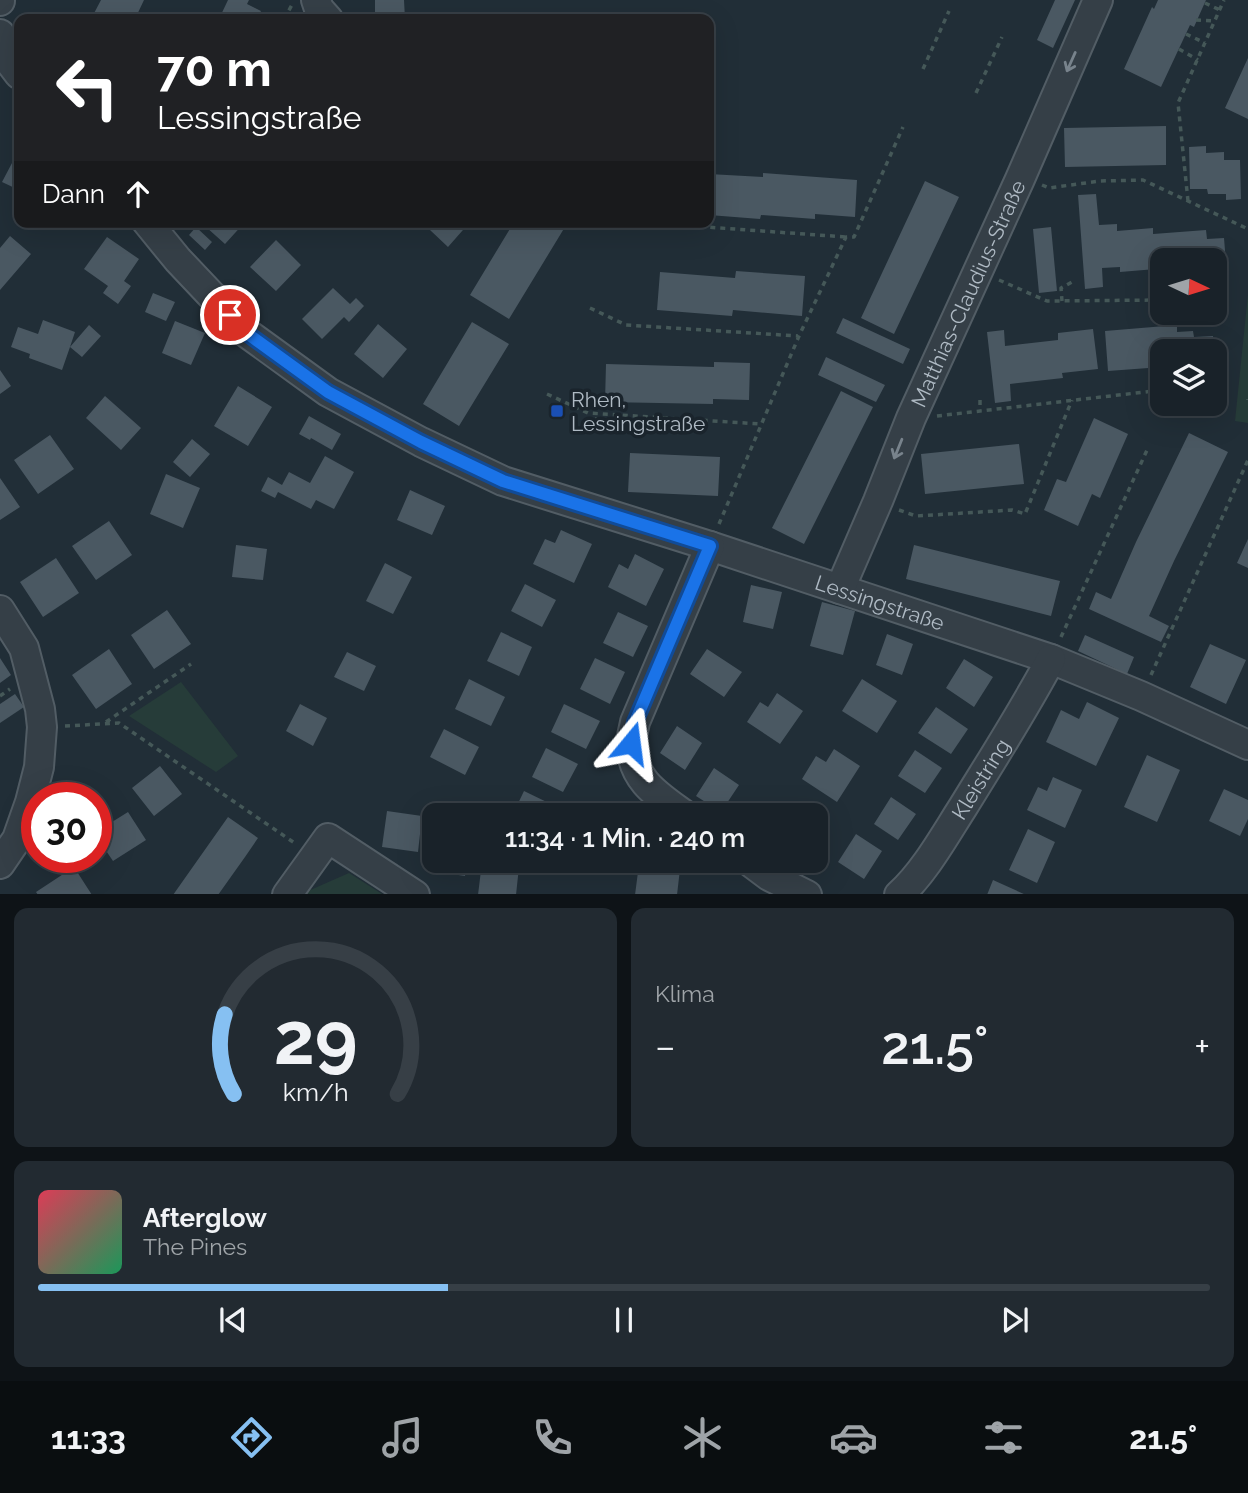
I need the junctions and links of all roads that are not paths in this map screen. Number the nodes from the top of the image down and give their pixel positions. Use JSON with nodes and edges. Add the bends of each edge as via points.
{"nodes":[{"id":1,"x":1098,"y":0,"type":"edge"},
{"id":2,"x":0,"y":34,"type":"edge"},
{"id":3,"x":14,"y":67,"type":"edge"},
{"id":4,"x":152,"y":228,"type":"edge"},
{"id":5,"x":710,"y":546,"type":"junction"},
{"id":6,"x":840,"y":589,"type":"junction"},
{"id":7,"x":0,"y":610,"type":"edge"},
{"id":8,"x":1051,"y":659,"type":"junction"},
{"id":9,"x":1248,"y":745,"type":"edge"},
{"id":10,"x":668,"y":803,"type":"edge"},
{"id":11,"x":0,"y":864,"type":"edge"},
{"id":12,"x":765,"y":873,"type":"edge"},
{"id":13,"x":287,"y":894,"type":"edge"},
{"id":14,"x":415,"y":894,"type":"edge"},
{"id":15,"x":807,"y":894,"type":"edge"},
{"id":16,"x":899,"y":894,"type":"edge"}],
"edges":[{"from":1,"to":6,"type":"street","name":"Matthias-Claudius-Straße","one_way":true,"via":[[911,418]]},
{"from":2,"to":3,"type":"street"},
{"from":4,"to":5,"type":"street","name":"Lessingstraße","via":[[248,334],[344,401],[503,481]]},
{"from":5,"to":6,"type":"street","name":"Lessingstraße"},
{"from":5,"to":10,"type":"street","via":[[635,722],[631,743],[642,780]]},
{"from":6,"to":8,"type":"street","name":"Lessingstraße"},
{"from":7,"to":11,"type":"street","via":[[24,648],[41,727],[39,767],[30,802],[17,839]]},
{"from":8,"to":9,"type":"street","name":"Lessingstraße"},
{"from":8,"to":16,"type":"street","name":"Kleistring","via":[[953,823],[912,884]]},
{"from":12,"to":15,"type":"street"},
{"from":13,"to":14,"type":"street","via":[[321,848]]}]}
